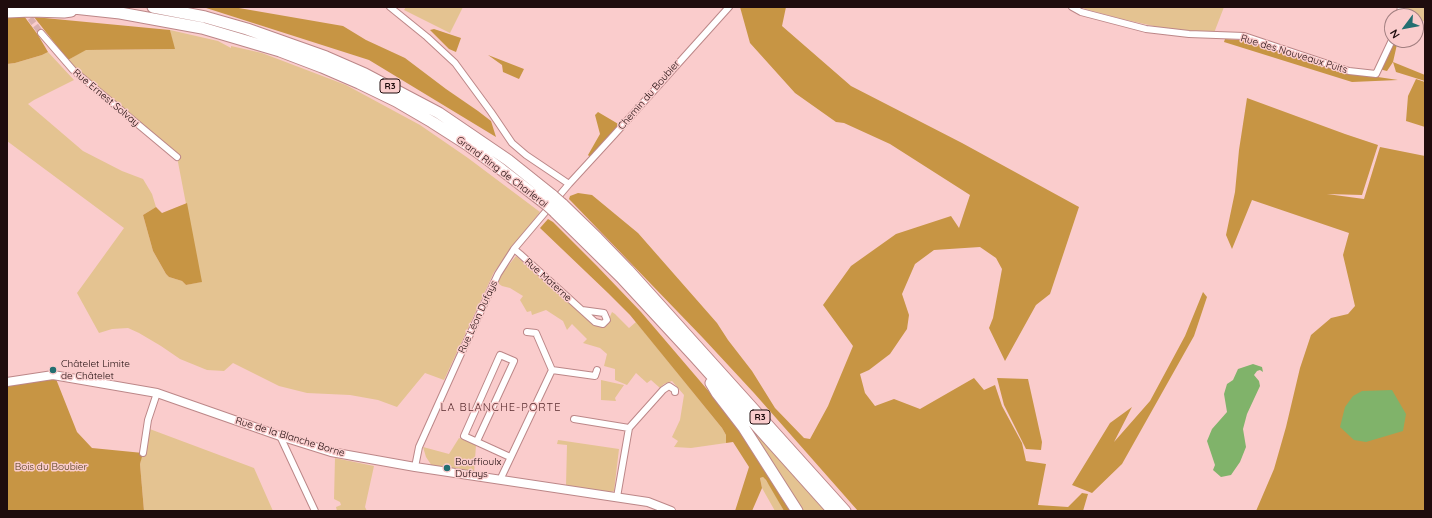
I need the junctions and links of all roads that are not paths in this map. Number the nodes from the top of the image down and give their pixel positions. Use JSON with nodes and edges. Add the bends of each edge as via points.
{"nodes":[{"id":1,"x":64,"y":7,"type":"edge"},
{"id":2,"x":153,"y":7,"type":"edge"},
{"id":3,"x":390,"y":7,"type":"edge"},
{"id":4,"x":729,"y":7,"type":"edge"},
{"id":5,"x":1072,"y":7,"type":"edge"},
{"id":6,"x":84,"y":8,"type":"junction"},
{"id":7,"x":7,"y":12,"type":"edge"},
{"id":8,"x":41,"y":33,"type":"tunnel mouth"},
{"id":9,"x":1388,"y":48,"type":"edge"},
{"id":10,"x":177,"y":157,"type":"dead end"},
{"id":11,"x":569,"y":184,"type":"junction"},
{"id":12,"x":549,"y":200,"type":"junction"},
{"id":13,"x":558,"y":208,"type":"junction"},
{"id":14,"x":514,"y":249,"type":"junction"},
{"id":15,"x":582,"y":310,"type":"dead end"},
{"id":16,"x":527,"y":332,"type":"dead end"},
{"id":17,"x":695,"y":357,"type":"junction"},
{"id":18,"x":552,"y":370,"type":"junction"},
{"id":19,"x":597,"y":370,"type":"dead end"},
{"id":20,"x":7,"y":382,"type":"edge"},
{"id":21,"x":675,"y":392,"type":"dead end"},
{"id":22,"x":157,"y":393,"type":"junction"},
{"id":23,"x":574,"y":419,"type":"dead end"},
{"id":24,"x":629,"y":428,"type":"junction"},
{"id":25,"x":280,"y":436,"type":"junction"},
{"id":26,"x":477,"y":441,"type":"junction"},
{"id":27,"x":143,"y":453,"type":"dead end"},
{"id":28,"x":510,"y":458,"type":"junction"},
{"id":29,"x":415,"y":467,"type":"junction"},
{"id":30,"x":500,"y":480,"type":"junction"},
{"id":31,"x":617,"y":497,"type":"junction"},
{"id":32,"x":315,"y":511,"type":"edge"},
{"id":33,"x":671,"y":511,"type":"edge"},
{"id":34,"x":797,"y":511,"type":"edge"},
{"id":35,"x":833,"y":511,"type":"edge"},
{"id":36,"x":845,"y":511,"type":"edge"}],
"edges":[{"from":1,"to":6,"type":"highway","name":"Grand Ring de Charleroi","number":"R3"},
{"from":2,"to":12,"type":"highway","name":"Grand Ring de Charleroi","number":"R3","via":[[247,29],[365,74],[439,113],[502,156]]},
{"from":3,"to":11,"type":"street","via":[[455,63],[512,143]]},
{"from":4,"to":11,"type":"street","name":"Chemin du Boubier"},
{"from":5,"to":9,"type":"street","name":"Rue des Nouveaux Puits","via":[[1081,12],[1146,29],[1244,36],[1349,71],[1376,74]]},
{"from":6,"to":7,"type":"highway","via":[[64,12]]},
{"from":6,"to":12,"type":"highway","name":"Grand Ring de Charleroi","number":"R3","via":[[202,28],[280,51],[328,70],[390,98],[432,122]]},
{"from":8,"to":10,"type":"street","name":"Rue Ernest Solvay","via":[[73,70]]},
{"from":11,"to":14,"type":"street","name":"Rue Léon Dufays"},
{"from":12,"to":13,"type":"highway","name":"Grand Ring de Charleroi","number":"R3","bridge":true},
{"from":13,"to":17,"type":"highway","name":"Grand Ring de Charleroi","number":"R3"},
{"from":13,"to":36,"type":"highway","name":"Grand Ring de Charleroi","number":"R3","via":[[597,238],[639,282]]},
{"from":14,"to":15,"type":"street","name":"Rue Materne"},
{"from":14,"to":29,"type":"street","name":"Rue Léon Dufays","via":[[498,274],[447,385],[419,447]]},
{"from":16,"to":18,"type":"street","via":[[536,333]]},
{"from":17,"to":34,"type":"highway"},
{"from":17,"to":35,"type":"highway","name":"Grand Ring de Charleroi","number":"R3"},
{"from":18,"to":19,"type":"street","via":[[595,376]]},
{"from":18,"to":28,"type":"street"},
{"from":20,"to":22,"type":"street","name":"Rue de la Blanche Borne","via":[[53,375]]},
{"from":21,"to":24,"type":"street","via":[[669,386],[663,390]]},
{"from":22,"to":25,"type":"street","name":"Rue de la Blanche Borne"},
{"from":22,"to":27,"type":"street","via":[[148,420]]},
{"from":23,"to":24,"type":"street"},
{"from":24,"to":31,"type":"street"},
{"from":25,"to":29,"type":"street","name":"Rue de la Blanche Borne","via":[[331,452]]},
{"from":25,"to":32,"type":"street"},
{"from":26,"to":26,"type":"street","via":[[514,362],[500,355],[464,436]]},
{"from":26,"to":28,"type":"street"},
{"from":28,"to":30,"type":"street"},
{"from":29,"to":30,"type":"street","name":"Rue de la Blanche Borne"},
{"from":30,"to":31,"type":"street","name":"Rue de la Blanche Borne"},
{"from":31,"to":33,"type":"street","name":"Rue de la Blanche Borne","via":[[650,502]]}]}
